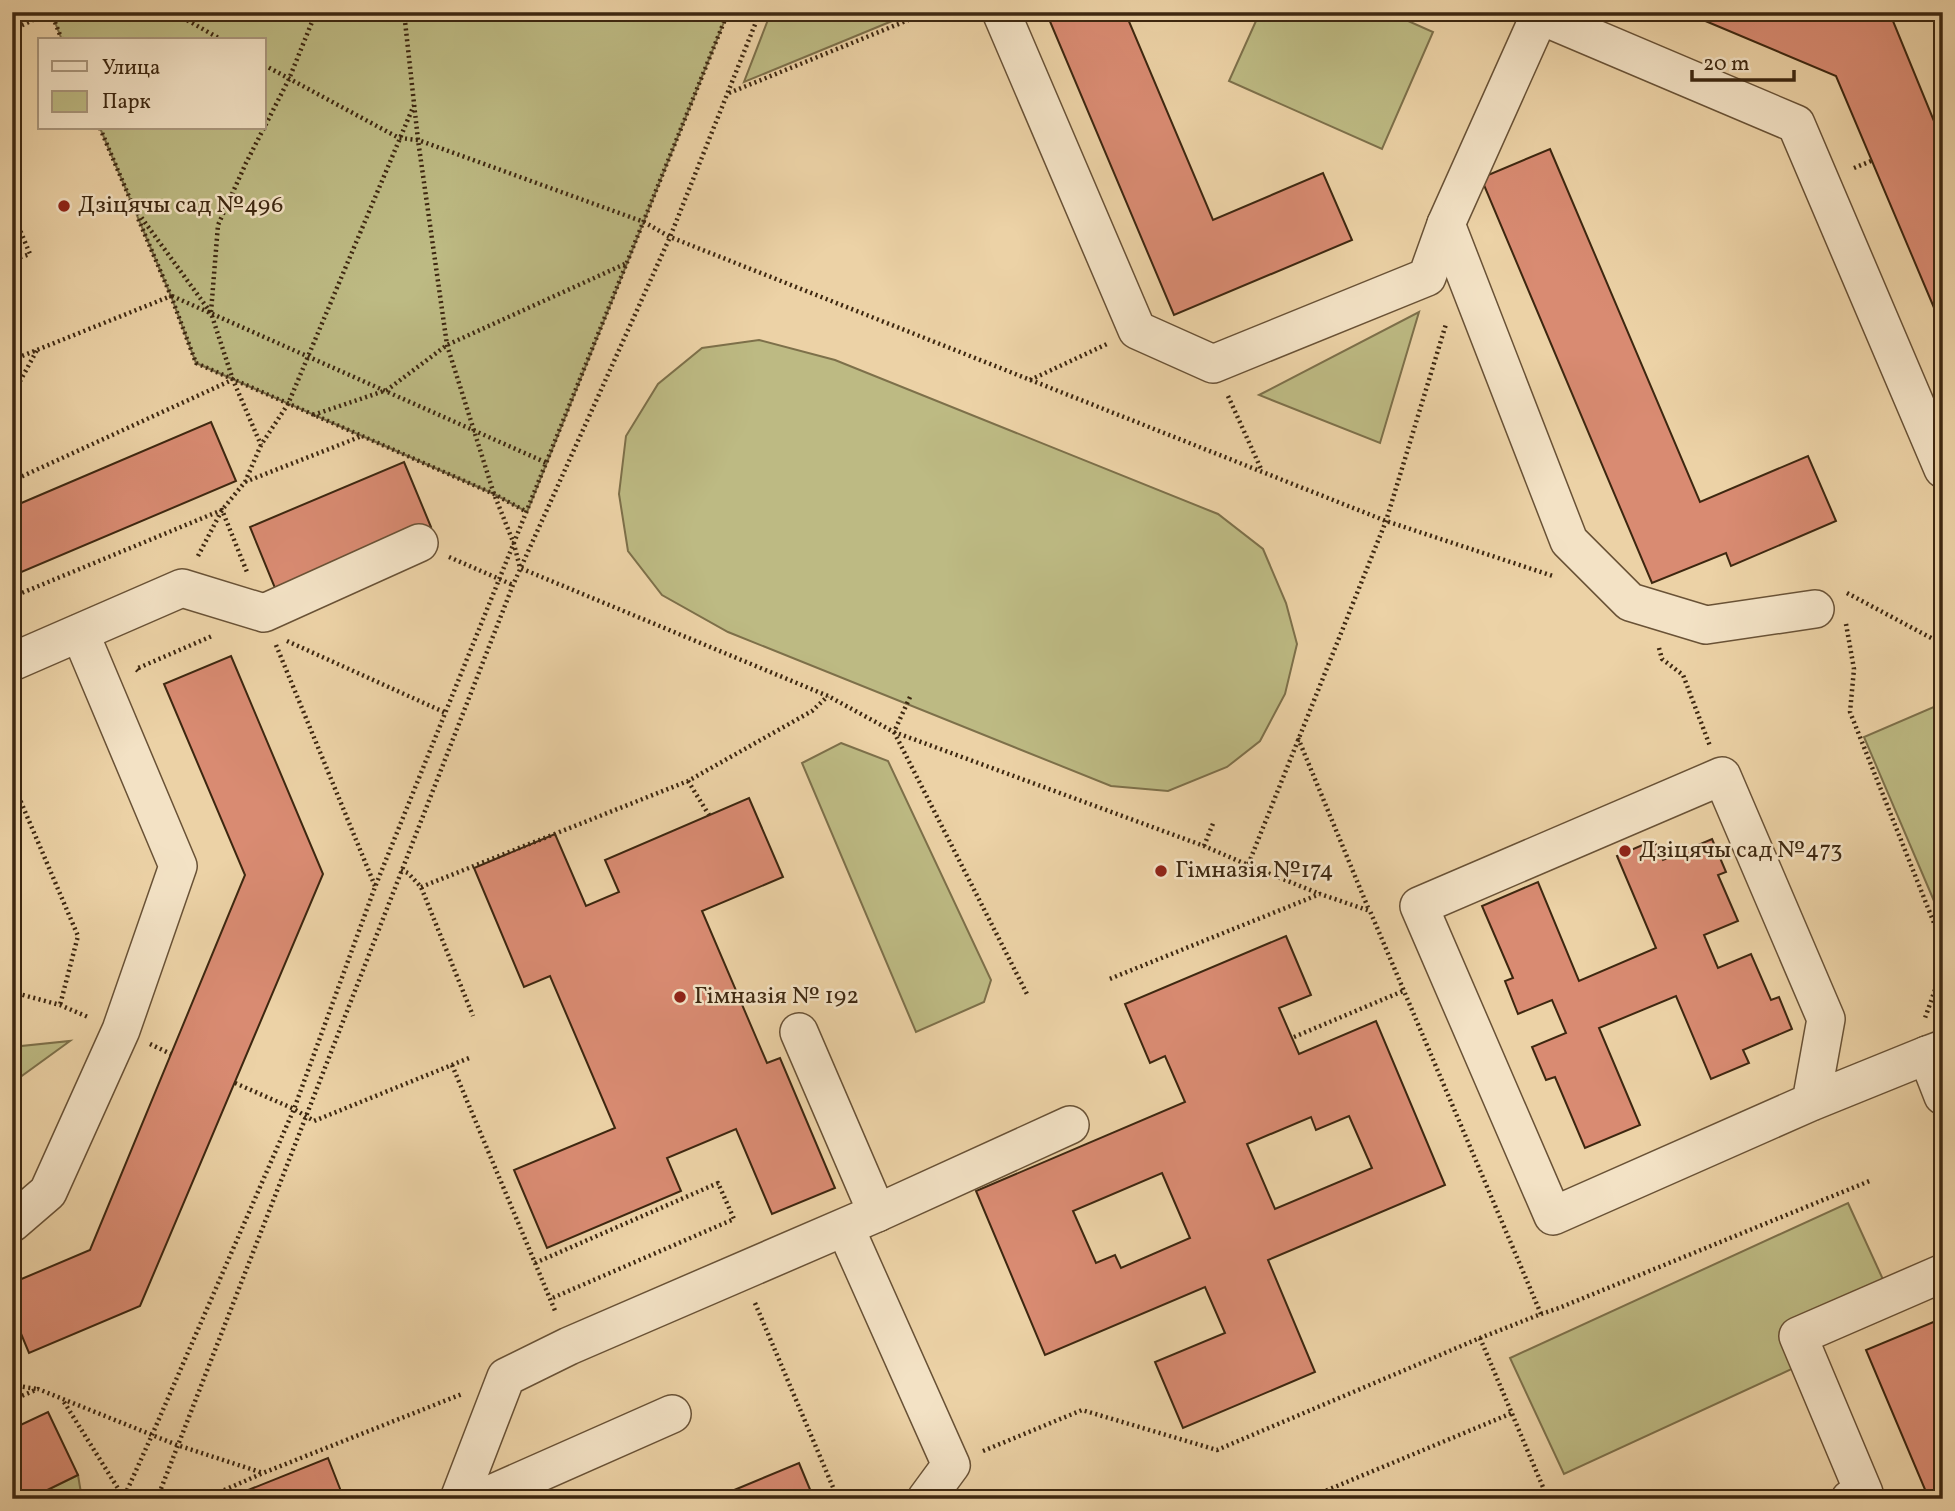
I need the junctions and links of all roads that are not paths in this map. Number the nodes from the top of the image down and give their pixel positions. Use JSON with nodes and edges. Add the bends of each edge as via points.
{"nodes":[{"id":1,"x":1001,"y":12,"type":"edge"},
{"id":2,"x":1537,"y":13,"type":"edge"},
{"id":3,"x":1446,"y":224,"type":"junction"},
{"id":4,"x":1943,"y":469,"type":"edge"},
{"id":5,"x":419,"y":543,"type":"road end"},
{"id":6,"x":1834,"y":607,"type":"road end"},
{"id":7,"x":80,"y":633,"type":"junction"},
{"id":8,"x":12,"y":662,"type":"edge"},
{"id":9,"x":799,"y":1031,"type":"dead end"},
{"id":10,"x":1935,"y":1052,"type":"edge"},
{"id":11,"x":1943,"y":1096,"type":"edge"},
{"id":12,"x":1811,"y":1102,"type":"junction"},
{"id":13,"x":1070,"y":1125,"type":"dead end"},
{"id":14,"x":877,"y":1213,"type":"junction"},
{"id":15,"x":12,"y":1223,"type":"edge"},
{"id":16,"x":852,"y":1243,"type":"dead end"},
{"id":17,"x":1943,"y":1273,"type":"edge"},
{"id":18,"x":672,"y":1414,"type":"dead end"},
{"id":19,"x":459,"y":1499,"type":"edge"},
{"id":20,"x":480,"y":1499,"type":"edge"},
{"id":21,"x":926,"y":1499,"type":"edge"},
{"id":22,"x":1850,"y":1499,"type":"edge"}],
"edges":[{"from":1,"to":3,"type":"lane","via":[[1137,330],[1213,364],[1427,277]]},
{"from":2,"to":3,"type":"lane"},
{"from":2,"to":4,"type":"lane","via":[[1796,124]]},
{"from":3,"to":6,"type":"lane","via":[[1569,541],[1630,602],[1706,625]]},
{"from":5,"to":7,"type":"lane","via":[[268,624],[182,588]]},
{"from":7,"to":8,"type":"lane"},
{"from":7,"to":15,"type":"lane","via":[[178,866],[121,1030],[48,1192]]},
{"from":9,"to":14,"type":"lane"},
{"from":10,"to":11,"type":"lane"},
{"from":10,"to":12,"type":"lane"},
{"from":12,"to":12,"type":"lane","via":[[1826,1019],[1721,776],[1419,906],[1553,1216]]},
{"from":13,"to":14,"type":"lane"},
{"from":14,"to":19,"type":"lane","via":[[506,1377]]},
{"from":16,"to":21,"type":"lane","via":[[951,1465]]},
{"from":17,"to":22,"type":"lane","via":[[1798,1336],[1864,1493]]},
{"from":18,"to":20,"type":"lane"}]}
